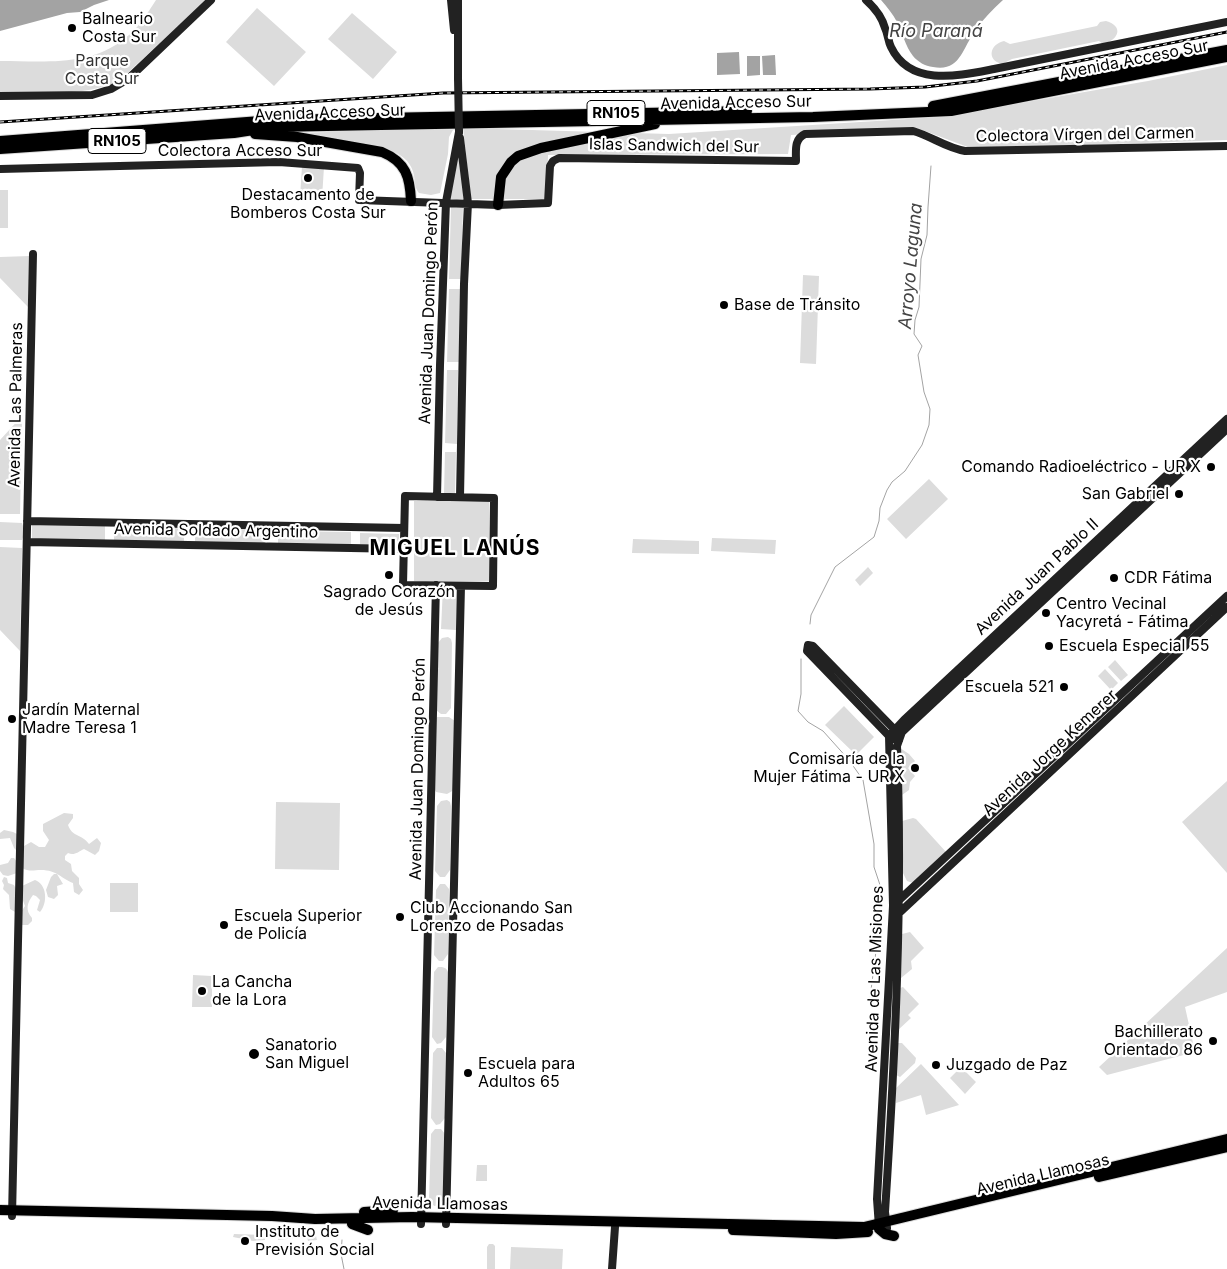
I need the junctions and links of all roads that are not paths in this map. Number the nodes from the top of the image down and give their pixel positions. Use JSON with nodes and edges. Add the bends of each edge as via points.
{"nodes":[{"id":1,"x":211,"y":0,"type":"edge"},
{"id":2,"x":451,"y":0,"type":"edge"},
{"id":3,"x":458,"y":0,"type":"edge"},
{"id":4,"x":866,"y":0,"type":"edge"},
{"id":5,"x":1227,"y":22,"type":"edge"},
{"id":6,"x":1227,"y":50,"type":"edge"},
{"id":7,"x":457,"y":52,"type":"junction"},
{"id":8,"x":1227,"y":57,"type":"edge"},
{"id":9,"x":0,"y":96,"type":"edge"},
{"id":10,"x":676,"y":120,"type":"junction"},
{"id":11,"x":459,"y":132,"type":"junction"},
{"id":12,"x":234,"y":133,"type":"junction"},
{"id":13,"x":0,"y":141,"type":"edge"},
{"id":14,"x":1227,"y":146,"type":"edge"},
{"id":15,"x":0,"y":148,"type":"edge"},
{"id":16,"x":796,"y":161,"type":"joint"},
{"id":17,"x":0,"y":169,"type":"edge"},
{"id":18,"x":411,"y":201,"type":"junction"},
{"id":19,"x":446,"y":202,"type":"junction"},
{"id":20,"x":468,"y":204,"type":"junction"},
{"id":21,"x":498,"y":205,"type":"junction"},
{"id":22,"x":33,"y":254,"type":"dead end"},
{"id":23,"x":1227,"y":419,"type":"edge"},
{"id":24,"x":1227,"y":429,"type":"edge"},
{"id":25,"x":437,"y":496,"type":"junction"},
{"id":26,"x":460,"y":497,"type":"junction"},
{"id":27,"x":27,"y":522,"type":"junction"},
{"id":28,"x":404,"y":528,"type":"junction"},
{"id":29,"x":27,"y":542,"type":"junction"},
{"id":30,"x":404,"y":549,"type":"junction"},
{"id":31,"x":436,"y":585,"type":"junction"},
{"id":32,"x":461,"y":586,"type":"junction"},
{"id":33,"x":1227,"y":596,"type":"edge"},
{"id":34,"x":1227,"y":608,"type":"edge"},
{"id":35,"x":892,"y":732,"type":"junction"},
{"id":36,"x":899,"y":740,"type":"junction"},
{"id":37,"x":896,"y":903,"type":"junction"},
{"id":38,"x":895,"y":916,"type":"junction"},
{"id":39,"x":1227,"y":1139,"type":"edge"},
{"id":40,"x":1227,"y":1147,"type":"edge"},
{"id":41,"x":0,"y":1210,"type":"edge"},
{"id":42,"x":393,"y":1210,"type":"dead end"},
{"id":43,"x":12,"y":1213,"type":"junction"},
{"id":44,"x":0,"y":1216,"type":"edge"},
{"id":45,"x":306,"y":1218,"type":"junction"},
{"id":46,"x":421,"y":1221,"type":"junction"},
{"id":47,"x":446,"y":1221,"type":"junction"},
{"id":48,"x":352,"y":1224,"type":"junction"},
{"id":49,"x":615,"y":1227,"type":"junction"},
{"id":50,"x":885,"y":1227,"type":"junction"},
{"id":51,"x":368,"y":1230,"type":"dead end"},
{"id":52,"x":612,"y":1269,"type":"edge"}],
"edges":[{"from":1,"to":9,"type":"main road","via":[[128,79],[112,89],[92,95]]},
{"from":2,"to":7,"type":"main road"},
{"from":3,"to":7,"type":"main road"},
{"from":4,"to":5,"type":"main road","via":[[878,13],[896,56],[913,70],[933,76],[955,76],[994,69]]},
{"from":6,"to":13,"type":"highway","name":"Avenida Acceso Sur","number":"RN105","via":[[921,107],[273,120]]},
{"from":7,"to":11,"type":"main road","name":"Avenida Juan Domingo Perón","bridge":true},
{"from":8,"to":10,"type":"highway","name":"Avenida Acceso Sur","number":"RN105","via":[[951,111]]},
{"from":10,"to":12,"type":"highway","name":"Avenida Acceso Sur","number":"RN105","via":[[273,128]]},
{"from":10,"to":21,"type":"highway","via":[[526,152],[511,162],[501,177]]},
{"from":11,"to":19,"type":"main road","name":"Avenida Juan Domingo Perón"},
{"from":11,"to":20,"type":"main road","name":"Avenida Juan Domingo Perón"},
{"from":12,"to":15,"type":"highway","name":"Avenida Acceso Sur","number":"RN105"},
{"from":12,"to":18,"type":"highway","via":[[297,137],[390,155],[409,177]]},
{"from":14,"to":16,"type":"main road","name":"Colectora Vírgen del Carmen","via":[[965,151],[922,134],[903,131],[805,134],[797,141]]},
{"from":16,"to":21,"type":"main road","name":"Islas Sandwich del Sur","via":[[559,158],[550,166],[548,203]]},
{"from":17,"to":18,"type":"main road","name":"Colectora Acceso Sur","via":[[278,162],[355,167],[360,173],[359,200]]},
{"from":18,"to":19,"type":"main road"},
{"from":19,"to":20,"type":"main road"},
{"from":19,"to":25,"type":"main road","name":"Avenida Juan Domingo Perón"},
{"from":20,"to":21,"type":"main road"},
{"from":20,"to":26,"type":"main road","name":"Avenida Juan Domingo Perón"},
{"from":22,"to":27,"type":"main road","name":"Avenida Las Palmeras"},
{"from":23,"to":35,"type":"main road","name":"Avenida Juan Pablo II"},
{"from":24,"to":36,"type":"main road","name":"Avenida Juan Pablo II","via":[[902,732]]},
{"from":25,"to":26,"type":"main road"},
{"from":25,"to":28,"type":"main road","via":[[405,496]]},
{"from":26,"to":32,"type":"main road","via":[[494,498],[493,586]]},
{"from":27,"to":28,"type":"main road","name":"Avenida Soldado Argentino"},
{"from":27,"to":29,"type":"main road","name":"Avenida Las Palmeras"},
{"from":28,"to":30,"type":"main road"},
{"from":29,"to":30,"type":"main road","name":"Avenida Soldado Argentino"},
{"from":29,"to":43,"type":"main road","name":"Avenida Las Palmeras"},
{"from":30,"to":31,"type":"main road","via":[[403,585]]},
{"from":31,"to":32,"type":"main road"},
{"from":31,"to":46,"type":"main road","name":"Avenida Juan Domingo Perón"},
{"from":32,"to":47,"type":"main road"},
{"from":33,"to":37,"type":"main road","name":"Avenida Jorge Kemerer"},
{"from":34,"to":38,"type":"main road","name":"Avenida Jorge Kemerer"},
{"from":35,"to":35,"type":"main road","via":[[814,646],[808,645],[807,652]]},
{"from":35,"to":36,"type":"main road"},
{"from":35,"to":37,"type":"main road","name":"Avenida de Las Misiones"},
{"from":36,"to":37,"type":"main road","name":"Avenida de Las Misiones"},
{"from":37,"to":38,"type":"main road","name":"Avenida de Las Misiones"},
{"from":38,"to":50,"type":"main road","name":"Avenida de Las Misiones","via":[[893,1093]]},
{"from":39,"to":50,"type":"highway"},
{"from":40,"to":50,"type":"highway","name":"Avenida Llamosas"},
{"from":41,"to":43,"type":"highway","name":"Avenida Llamosas"},
{"from":42,"to":45,"type":"highway","via":[[322,1214]]},
{"from":43,"to":44,"type":"highway","name":"Avenida Llamosas"},
{"from":43,"to":45,"type":"highway","name":"Avenida Llamosas"},
{"from":43,"to":48,"type":"highway","name":"Avenida Llamosas"},
{"from":45,"to":46,"type":"highway","name":"Avenida Llamosas"},
{"from":46,"to":47,"type":"highway","name":"Avenida Llamosas"},
{"from":46,"to":48,"type":"highway","name":"Avenida Llamosas"},
{"from":47,"to":49,"type":"highway","name":"Avenida Llamosas"},
{"from":47,"to":50,"type":"highway","name":"Avenida Llamosas"},
{"from":48,"to":51,"type":"highway"},
{"from":49,"to":50,"type":"highway","name":"Avenida Llamosas","via":[[845,1234]]},
{"from":49,"to":52,"type":"main road"}]}
